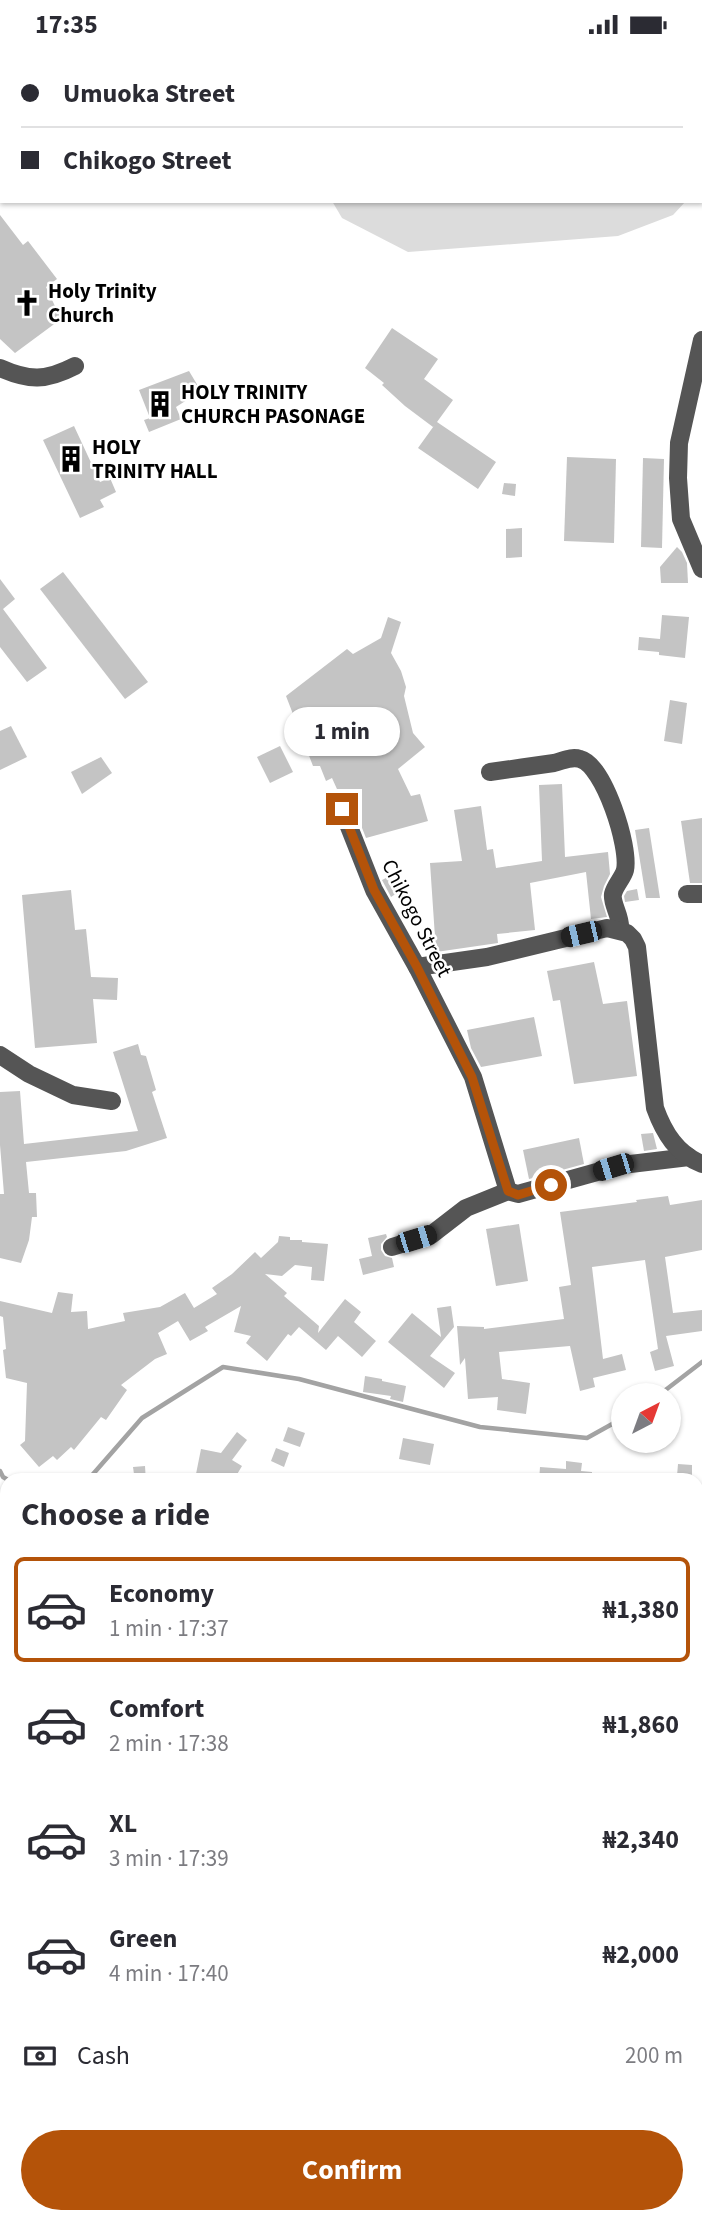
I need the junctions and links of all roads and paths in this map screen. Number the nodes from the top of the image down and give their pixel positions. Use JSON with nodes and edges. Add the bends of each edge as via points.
{"nodes":[{"id":1,"x":702,"y":340,"type":"edge"},
{"id":2,"x":75,"y":366,"type":"dead end"},
{"id":3,"x":0,"y":368,"type":"edge"},
{"id":4,"x":702,"y":569,"type":"edge"},
{"id":5,"x":490,"y":772,"type":"dead end"},
{"id":6,"x":342,"y":809,"type":"dead end"},
{"id":7,"x":620,"y":930,"type":"junction"},
{"id":8,"x":417,"y":967,"type":"junction"},
{"id":9,"x":0,"y":1055,"type":"edge"},
{"id":10,"x":112,"y":1101,"type":"dead end"},
{"id":11,"x":695,"y":1160,"type":"edge"},
{"id":12,"x":508,"y":1191,"type":"junction"},
{"id":13,"x":391,"y":1247,"type":"dead end"}],
"edges":[{"from":1,"to":4,"type":"street","via":[[679,443],[678,478],[681,519]]},
{"from":2,"to":3,"type":"street","via":[[31,379]]},
{"from":5,"to":7,"type":"street","via":[[571,758],[593,766],[625,846],[625,872],[613,893]]},
{"from":6,"to":8,"type":"street","name":"Chikogo Street","via":[[374,890]]},
{"from":7,"to":8,"type":"street","via":[[607,928],[487,957]]},
{"from":7,"to":11,"type":"street","via":[[637,947],[655,1108],[670,1139]]},
{"from":8,"to":12,"type":"street","name":"Chikogo Street","via":[[472,1077]]},
{"from":9,"to":10,"type":"street","via":[[73,1095]]},
{"from":11,"to":12,"type":"street","via":[[631,1163],[518,1195]]},
{"from":12,"to":13,"type":"street","via":[[466,1208],[431,1235]]}]}
